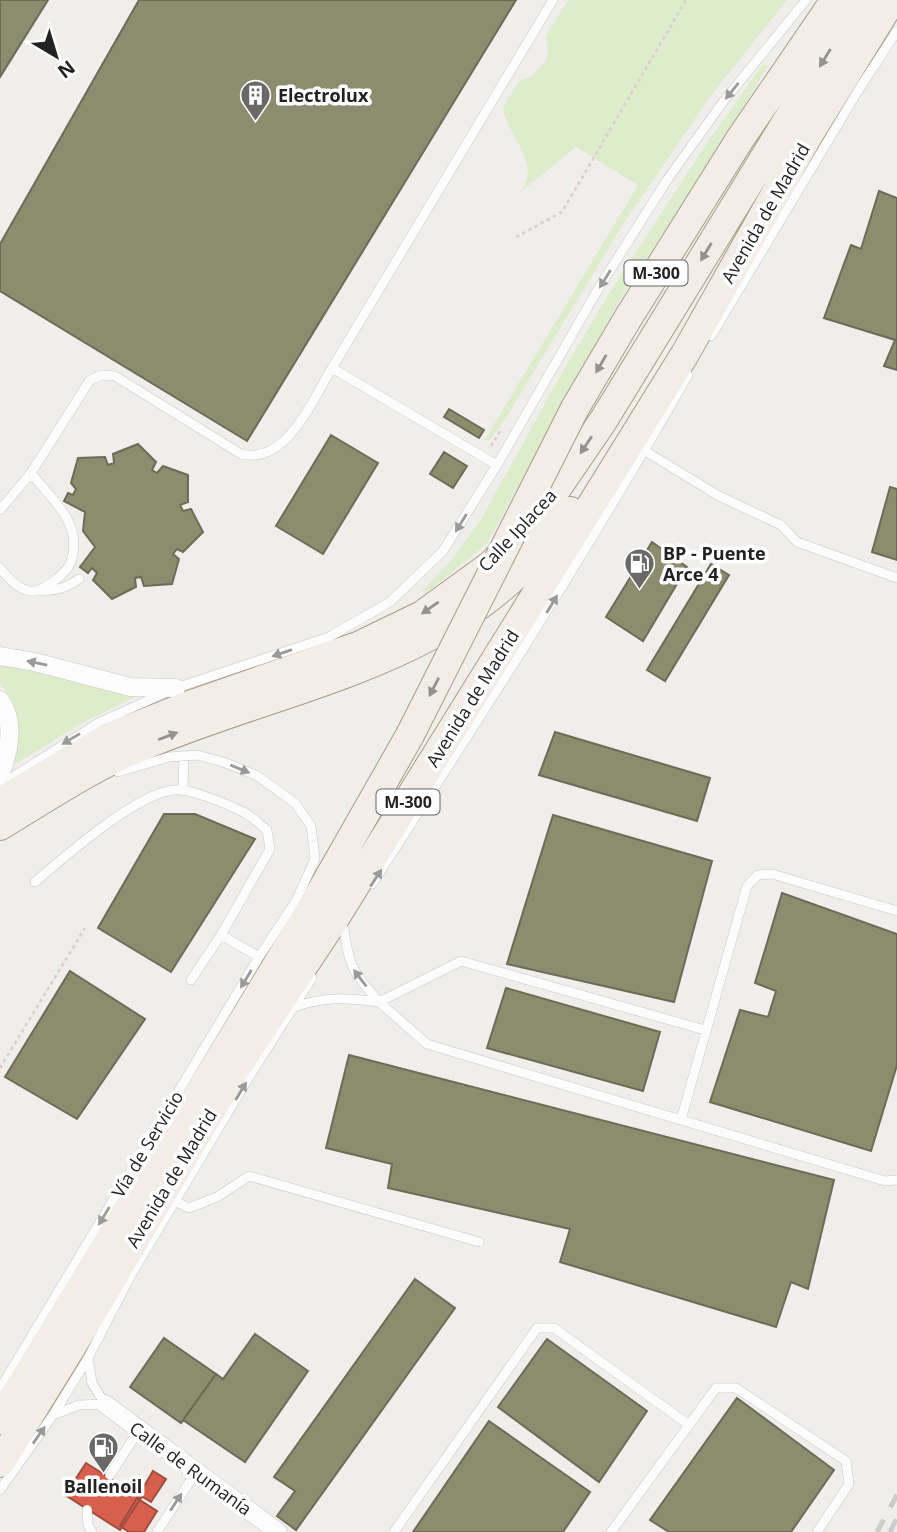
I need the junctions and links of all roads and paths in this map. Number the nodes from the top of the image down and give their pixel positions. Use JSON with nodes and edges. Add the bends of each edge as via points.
{"nodes":[{"id":1,"x":553,"y":0,"type":"edge"},
{"id":2,"x":686,"y":0,"type":"edge"},
{"id":3,"x":806,"y":0,"type":"edge"},
{"id":4,"x":817,"y":0,"type":"edge"},
{"id":5,"x":835,"y":0,"type":"edge"},
{"id":6,"x":861,"y":0,"type":"edge"},
{"id":7,"x":892,"y":0,"type":"edge"},
{"id":8,"x":897,"y":31,"type":"edge"},
{"id":9,"x":808,"y":136,"type":"junction"},
{"id":10,"x":740,"y":139,"type":"junction"},
{"id":11,"x":516,"y":237,"type":"dead end"},
{"id":12,"x":709,"y":340,"type":"dead end"},
{"id":13,"x":694,"y":364,"type":"dead end"},
{"id":14,"x":332,"y":368,"type":"junction"},
{"id":15,"x":645,"y":450,"type":"junction"},
{"id":16,"x":497,"y":465,"type":"junction"},
{"id":17,"x":31,"y":473,"type":"junction"},
{"id":18,"x":0,"y":510,"type":"edge"},
{"id":19,"x":0,"y":568,"type":"edge"},
{"id":20,"x":897,"y":578,"type":"edge"},
{"id":21,"x":79,"y":579,"type":"dead end"},
{"id":22,"x":39,"y":590,"type":"junction"},
{"id":23,"x":0,"y":656,"type":"edge"},
{"id":24,"x":176,"y":688,"type":"junction"},
{"id":25,"x":0,"y":700,"type":"edge"},
{"id":26,"x":184,"y":756,"type":"junction"},
{"id":27,"x":0,"y":774,"type":"edge"},
{"id":28,"x":104,"y":779,"type":"dead end"},
{"id":29,"x":0,"y":785,"type":"edge"},
{"id":30,"x":183,"y":791,"type":"junction"},
{"id":31,"x":0,"y":802,"type":"edge"},
{"id":32,"x":0,"y":826,"type":"edge"},
{"id":33,"x":35,"y":882,"type":"dead end"},
{"id":34,"x":366,"y":894,"type":"dead end"},
{"id":35,"x":897,"y":911,"type":"edge"},
{"id":36,"x":351,"y":917,"type":"dead end"},
{"id":37,"x":85,"y":928,"type":"dead end"},
{"id":38,"x":344,"y":929,"type":"junction"},
{"id":39,"x":221,"y":934,"type":"junction"},
{"id":40,"x":336,"y":940,"type":"dead end"},
{"id":41,"x":259,"y":957,"type":"junction"},
{"id":42,"x":315,"y":974,"type":"dead end"},
{"id":43,"x":191,"y":980,"type":"dead end"},
{"id":44,"x":379,"y":1002,"type":"junction"},
{"id":45,"x":294,"y":1007,"type":"junction"},
{"id":46,"x":705,"y":1030,"type":"junction"},
{"id":47,"x":0,"y":1068,"type":"edge"},
{"id":48,"x":681,"y":1120,"type":"junction"},
{"id":49,"x":897,"y":1180,"type":"edge"},
{"id":50,"x":175,"y":1201,"type":"junction"},
{"id":51,"x":479,"y":1242,"type":"dead end"},
{"id":52,"x":88,"y":1358,"type":"junction"},
{"id":53,"x":0,"y":1389,"type":"edge"},
{"id":54,"x":105,"y":1404,"type":"junction"},
{"id":55,"x":53,"y":1415,"type":"junction"},
{"id":56,"x":0,"y":1420,"type":"edge"},
{"id":57,"x":689,"y":1425,"type":"junction"},
{"id":58,"x":139,"y":1430,"type":"junction"},
{"id":59,"x":0,"y":1463,"type":"edge"},
{"id":60,"x":195,"y":1472,"type":"junction"},
{"id":61,"x":110,"y":1475,"type":"dead end"},
{"id":62,"x":0,"y":1490,"type":"edge"},
{"id":63,"x":87,"y":1510,"type":"dead end"},
{"id":64,"x":92,"y":1532,"type":"edge"},
{"id":65,"x":157,"y":1532,"type":"edge"},
{"id":66,"x":278,"y":1532,"type":"edge"},
{"id":67,"x":394,"y":1532,"type":"edge"},
{"id":68,"x":611,"y":1532,"type":"edge"},
{"id":69,"x":817,"y":1532,"type":"edge"}],
"edges":[{"from":1,"to":14,"type":"lane"},
{"from":2,"to":11,"type":"path","via":[[562,212]]},
{"from":3,"to":16,"type":"lane","number":"M-300","one_way":true,"via":[[667,180]]},
{"from":4,"to":10,"type":"main road"},
{"from":5,"to":10,"type":"main road","name":"Avenida de Madrid","number":"M-300"},
{"from":6,"to":31,"type":"main road","name":"Calle Iplacea","one_way":true,"via":[[603,421],[545,506],[492,564],[422,615],[358,646],[109,737]]},
{"from":7,"to":9,"type":"main road","name":"Avenida de Madrid","number":"M-300"},
{"from":8,"to":12,"type":"lane"},
{"from":32,"to":9,"type":"main road","name":"Calle Iplacea","one_way":true,"via":[[90,771],[147,744],[365,667],[437,634],[508,585],[562,524]]},
{"from":9,"to":59,"type":"main road","name":"Avenida de Madrid","number":"M-300","via":[[685,354],[332,923],[238,1065]]},
{"from":10,"to":56,"type":"main road","name":"Avenida de Madrid","number":"M-300","one_way":true,"bridge":true,"via":[[575,408],[410,734],[311,909]]},
{"from":13,"to":15,"type":"lane"},
{"from":14,"to":16,"type":"lane"},
{"from":14,"to":17,"type":"lane","via":[[283,444],[254,457],[241,454],[115,376],[90,380]]},
{"from":15,"to":20,"type":"lane","via":[[719,496],[781,525],[797,542]]},
{"from":34,"to":15,"type":"lane","one_way":true,"via":[[521,654]]},
{"from":16,"to":24,"type":"lane","one_way":true,"via":[[443,551],[390,603],[329,637]]},
{"from":17,"to":18,"type":"lane"},
{"from":17,"to":22,"type":"lane","via":[[67,519],[73,534],[70,565]]},
{"from":19,"to":22,"type":"lane","via":[[20,586]]},
{"from":21,"to":22,"type":"lane","via":[[60,589]]},
{"from":24,"to":23,"type":"street","one_way":true,"via":[[130,687]]},
{"from":24,"to":29,"type":"lane","one_way":true,"via":[[100,722]]},
{"from":25,"to":27,"type":"street","via":[[10,732]]},
{"from":26,"to":28,"type":"lane","name":"Vía de Servicio","via":[[125,769]]},
{"from":26,"to":30,"type":"lane"},
{"from":26,"to":41,"type":"lane","name":"Vía de Servicio","one_way":true,"via":[[197,755],[256,775],[295,803],[311,826],[315,859],[296,901]]},
{"from":30,"to":33,"type":"lane","via":[[175,789],[141,801]]},
{"from":30,"to":39,"type":"lane","via":[[243,811],[267,830],[270,849]]},
{"from":35,"to":46,"type":"lane","via":[[772,874],[758,875],[747,886],[740,904]]},
{"from":36,"to":38,"type":"lane"},
{"from":37,"to":47,"type":"path"},
{"from":38,"to":40,"type":"lane"},
{"from":44,"to":38,"type":"lane","one_way":true,"via":[[354,973]]},
{"from":39,"to":41,"type":"lane"},
{"from":39,"to":43,"type":"lane"},
{"from":41,"to":53,"type":"lane","name":"Vía de Servicio","one_way":true},
{"from":42,"to":45,"type":"lane"},
{"from":44,"to":45,"type":"lane","via":[[340,997]]},
{"from":44,"to":46,"type":"lane","via":[[461,961]]},
{"from":44,"to":48,"type":"lane","via":[[427,1044]]},
{"from":50,"to":45,"type":"lane","one_way":true},
{"from":46,"to":48,"type":"lane"},
{"from":48,"to":49,"type":"lane","via":[[885,1181]]},
{"from":50,"to":51,"type":"lane","via":[[189,1208],[218,1197],[248,1176]]},
{"from":50,"to":52,"type":"lane"},
{"from":52,"to":54,"type":"lane","name":"Calle de Rumanía","via":[[92,1383]]},
{"from":52,"to":55,"type":"lane"},
{"from":54,"to":55,"type":"lane","via":[[79,1405]]},
{"from":54,"to":58,"type":"street","name":"Calle de Rumanía"},
{"from":62,"to":55,"type":"lane","one_way":true},
{"from":57,"to":67,"type":"lane","via":[[554,1328],[537,1328]]},
{"from":57,"to":68,"type":"lane"},
{"from":57,"to":69,"type":"lane","via":[[716,1388],[736,1388],[846,1461],[849,1484]]},
{"from":58,"to":60,"type":"street","name":"Calle de Rumanía"},
{"from":58,"to":61,"type":"lane"},
{"from":65,"to":60,"type":"lane","one_way":true},
{"from":60,"to":66,"type":"street","name":"Calle de Rumanía"},
{"from":63,"to":64,"type":"lane"}]}
